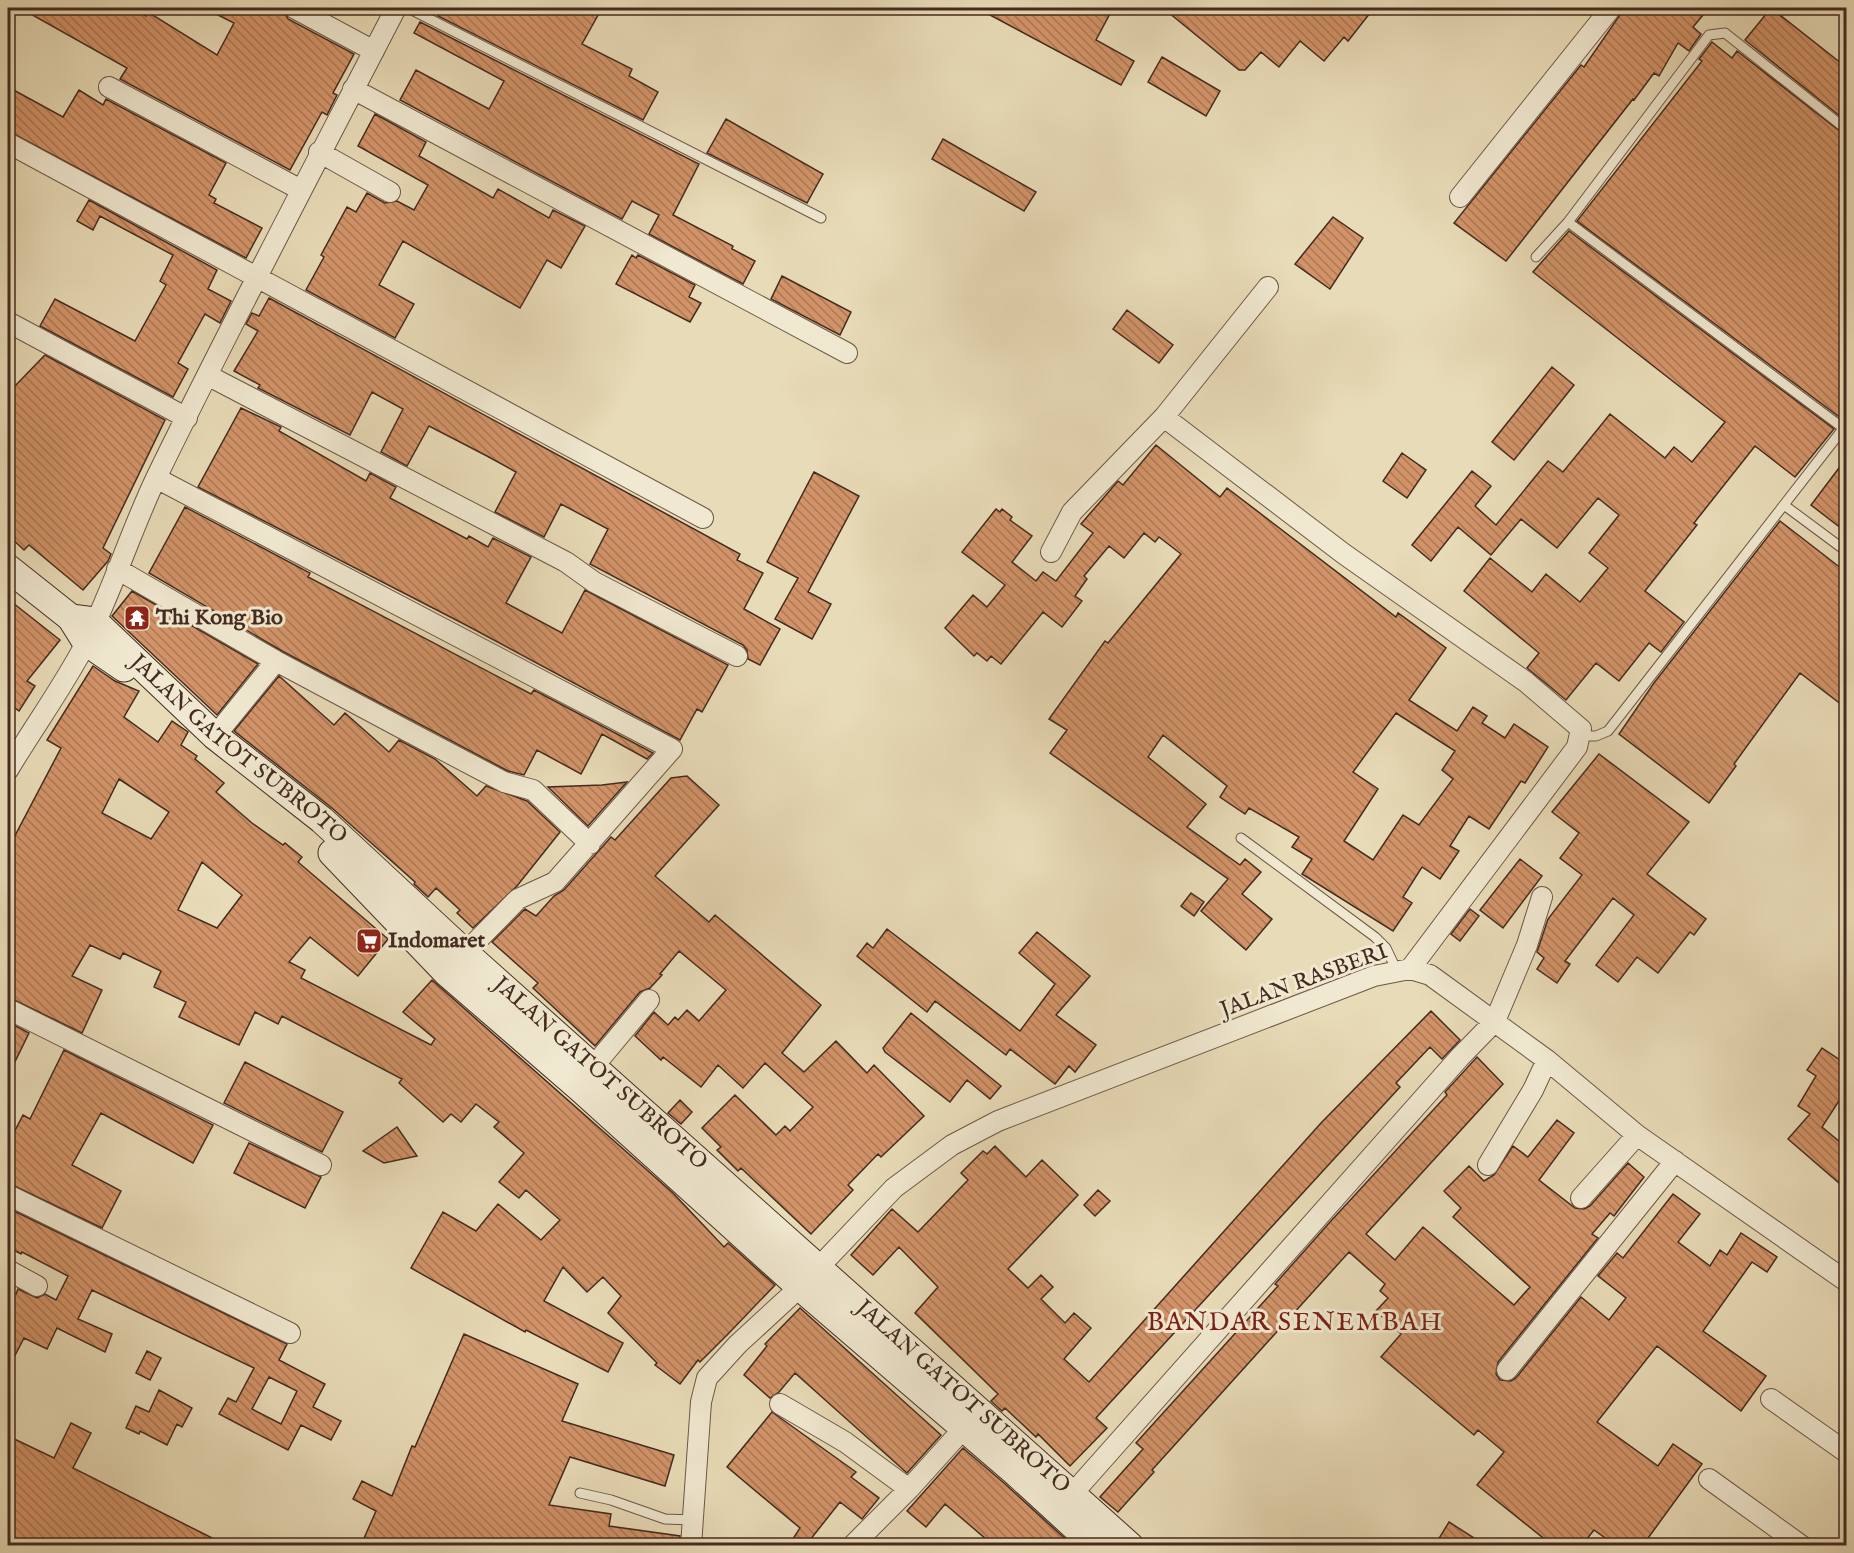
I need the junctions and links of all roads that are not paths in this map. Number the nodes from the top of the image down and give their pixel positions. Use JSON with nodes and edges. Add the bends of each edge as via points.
{"nodes":[{"id":1,"x":294,"y":8,"type":"edge"},
{"id":2,"x":396,"y":8,"type":"edge"},
{"id":3,"x":408,"y":8,"type":"edge"},
{"id":4,"x":1611,"y":8,"type":"edge"},
{"id":5,"x":374,"y":51,"type":"junction"},
{"id":6,"x":109,"y":87,"type":"dead end"},
{"id":7,"x":353,"y":89,"type":"junction"},
{"id":8,"x":1846,"y":129,"type":"edge"},
{"id":9,"x":8,"y":143,"type":"edge"},
{"id":10,"x":319,"y":152,"type":"junction"},
{"id":11,"x":301,"y":190,"type":"junction"},
{"id":12,"x":390,"y":192,"type":"dead end"},
{"id":13,"x":1460,"y":197,"type":"dead end"},
{"id":14,"x":821,"y":218,"type":"dead end"},
{"id":15,"x":1568,"y":222,"type":"junction"},
{"id":16,"x":1536,"y":257,"type":"dead end"},
{"id":17,"x":259,"y":278,"type":"junction"},
{"id":18,"x":1268,"y":287,"type":"dead end"},
{"id":19,"x":8,"y":322,"type":"edge"},
{"id":20,"x":847,"y":353,"type":"dead end"},
{"id":21,"x":207,"y":375,"type":"junction"},
{"id":22,"x":1164,"y":417,"type":"junction"},
{"id":23,"x":187,"y":418,"type":"junction"},
{"id":24,"x":1845,"y":426,"type":"edge"},
{"id":25,"x":156,"y":478,"type":"junction"},
{"id":26,"x":1784,"y":505,"type":"junction"},
{"id":27,"x":703,"y":518,"type":"dead end"},
{"id":28,"x":1846,"y":551,"type":"edge"},
{"id":29,"x":1051,"y":552,"type":"dead end"},
{"id":30,"x":8,"y":568,"type":"edge"},
{"id":31,"x":117,"y":569,"type":"junction"},
{"id":32,"x":84,"y":627,"type":"junction"},
{"id":33,"x":737,"y":656,"type":"dead end"},
{"id":34,"x":276,"y":660,"type":"junction"},
{"id":35,"x":215,"y":736,"type":"junction"},
{"id":36,"x":1581,"y":736,"type":"junction"},
{"id":37,"x":8,"y":770,"type":"edge"},
{"id":38,"x":317,"y":826,"type":"junction"},
{"id":39,"x":1241,"y":838,"type":"dead end"},
{"id":40,"x":590,"y":844,"type":"junction"},
{"id":41,"x":1542,"y":897,"type":"dead end"},
{"id":42,"x":465,"y":953,"type":"junction"},
{"id":43,"x":1404,"y":970,"type":"junction"},
{"id":44,"x":446,"y":972,"type":"junction"},
{"id":45,"x":649,"y":1000,"type":"dead end"},
{"id":46,"x":8,"y":1009,"type":"edge"},
{"id":47,"x":1495,"y":1021,"type":"junction"},
{"id":48,"x":1547,"y":1060,"type":"junction"},
{"id":49,"x":592,"y":1067,"type":"junction"},
{"id":50,"x":1637,"y":1135,"type":"junction"},
{"id":51,"x":1675,"y":1161,"type":"junction"},
{"id":52,"x":321,"y":1165,"type":"dead end"},
{"id":53,"x":1488,"y":1166,"type":"dead end"},
{"id":54,"x":8,"y":1195,"type":"edge"},
{"id":55,"x":1581,"y":1198,"type":"dead end"},
{"id":56,"x":8,"y":1270,"type":"edge"},
{"id":57,"x":809,"y":1277,"type":"junction"},
{"id":58,"x":1846,"y":1281,"type":"edge"},
{"id":59,"x":37,"y":1286,"type":"dead end"},
{"id":60,"x":290,"y":1333,"type":"dead end"},
{"id":61,"x":1507,"y":1370,"type":"dead end"},
{"id":62,"x":1771,"y":1399,"type":"dead end"},
{"id":63,"x":780,"y":1404,"type":"dead end"},
{"id":64,"x":964,"y":1428,"type":"junction"},
{"id":65,"x":1846,"y":1452,"type":"edge"},
{"id":66,"x":1709,"y":1479,"type":"dead end"},
{"id":67,"x":909,"y":1489,"type":"junction"},
{"id":68,"x":580,"y":1493,"type":"dead end"},
{"id":69,"x":1073,"y":1493,"type":"junction"},
{"id":70,"x":694,"y":1520,"type":"junction"},
{"id":71,"x":691,"y":1545,"type":"edge"},
{"id":72,"x":852,"y":1545,"type":"edge"},
{"id":73,"x":1096,"y":1545,"type":"edge"},
{"id":74,"x":1130,"y":1545,"type":"edge"},
{"id":75,"x":1802,"y":1545,"type":"edge"}],
"edges":[{"from":1,"to":5,"type":"street"},
{"from":2,"to":5,"type":"street"},
{"from":3,"to":14,"type":"lane"},
{"from":4,"to":13,"type":"street"},
{"from":5,"to":7,"type":"street"},
{"from":6,"to":11,"type":"street"},
{"from":7,"to":10,"type":"street"},
{"from":7,"to":20,"type":"street"},
{"from":8,"to":15,"type":"lane","via":[[1725,33],[1714,33]]},
{"from":9,"to":17,"type":"street"},
{"from":10,"to":11,"type":"street"},
{"from":10,"to":12,"type":"street"},
{"from":11,"to":17,"type":"street"},
{"from":15,"to":16,"type":"lane"},
{"from":15,"to":24,"type":"lane"},
{"from":17,"to":21,"type":"street"},
{"from":17,"to":27,"type":"street"},
{"from":18,"to":22,"type":"street"},
{"from":19,"to":23,"type":"street"},
{"from":21,"to":23,"type":"street"},
{"from":21,"to":33,"type":"street"},
{"from":22,"to":29,"type":"street","via":[[1072,512]]},
{"from":22,"to":36,"type":"street","via":[[1344,554],[1526,682],[1570,718],[1581,729]]},
{"from":23,"to":25,"type":"street"},
{"from":24,"to":26,"type":"lane"},
{"from":25,"to":31,"type":"street"},
{"from":25,"to":40,"type":"street","via":[[672,749]]},
{"from":26,"to":28,"type":"lane"},
{"from":26,"to":36,"type":"lane","via":[[1608,731]]},
{"from":30,"to":32,"type":"main road","name":"JALAN GATOT SUBROTO"},
{"from":31,"to":32,"type":"street"},
{"from":31,"to":34,"type":"street"},
{"from":32,"to":35,"type":"main road","name":"JALAN GATOT SUBROTO"},
{"from":32,"to":37,"type":"street"},
{"from":32,"to":38,"type":"main road","via":[[133,675]]},
{"from":34,"to":35,"type":"street"},
{"from":34,"to":40,"type":"street","via":[[504,782],[533,790]]},
{"from":35,"to":38,"type":"main road","name":"JALAN GATOT SUBROTO"},
{"from":36,"to":43,"type":"street","via":[[1577,747]]},
{"from":38,"to":42,"type":"main road","name":"JALAN GATOT SUBROTO"},
{"from":38,"to":44,"type":"main road"},
{"from":39,"to":43,"type":"lane","via":[[1375,938]]},
{"from":40,"to":42,"type":"street","via":[[555,882],[518,899]]},
{"from":41,"to":47,"type":"street"},
{"from":42,"to":44,"type":"street"},
{"from":42,"to":49,"type":"main road","name":"JALAN GATOT SUBROTO"},
{"from":43,"to":47,"type":"street","name":"JALAN RASBERI","via":[[1430,975]]},
{"from":43,"to":57,"type":"street","name":"JALAN RASBERI","via":[[1374,976],[998,1121],[952,1145],[894,1188]]},
{"from":44,"to":57,"type":"main road"},
{"from":45,"to":49,"type":"street"},
{"from":46,"to":52,"type":"street"},
{"from":47,"to":48,"type":"street","name":"JALAN RASBERI"},
{"from":47,"to":69,"type":"street"},
{"from":48,"to":50,"type":"street","name":"JALAN RASBERI"},
{"from":48,"to":53,"type":"street"},
{"from":49,"to":57,"type":"main road","name":"JALAN GATOT SUBROTO"},
{"from":50,"to":51,"type":"street","name":"JALAN RASBERI"},
{"from":50,"to":55,"type":"street"},
{"from":51,"to":58,"type":"street","name":"JALAN RASBERI"},
{"from":51,"to":61,"type":"street"},
{"from":54,"to":60,"type":"street"},
{"from":56,"to":59,"type":"street"},
{"from":57,"to":64,"type":"main road"},
{"from":57,"to":69,"type":"main road","name":"JALAN GATOT SUBROTO"},
{"from":57,"to":70,"type":"street","name":"JALAN RASBERI","via":[[707,1377],[701,1402]]},
{"from":62,"to":65,"type":"street"},
{"from":63,"to":67,"type":"street","via":[[845,1442]]},
{"from":64,"to":67,"type":"street"},
{"from":64,"to":73,"type":"main road"},
{"from":66,"to":75,"type":"street"},
{"from":67,"to":72,"type":"street"},
{"from":68,"to":70,"type":"lane","via":[[665,1519]]},
{"from":69,"to":74,"type":"main road","name":"JALAN GATOT SUBROTO"},
{"from":70,"to":71,"type":"street","name":"JALAN RASBERI"}]}
